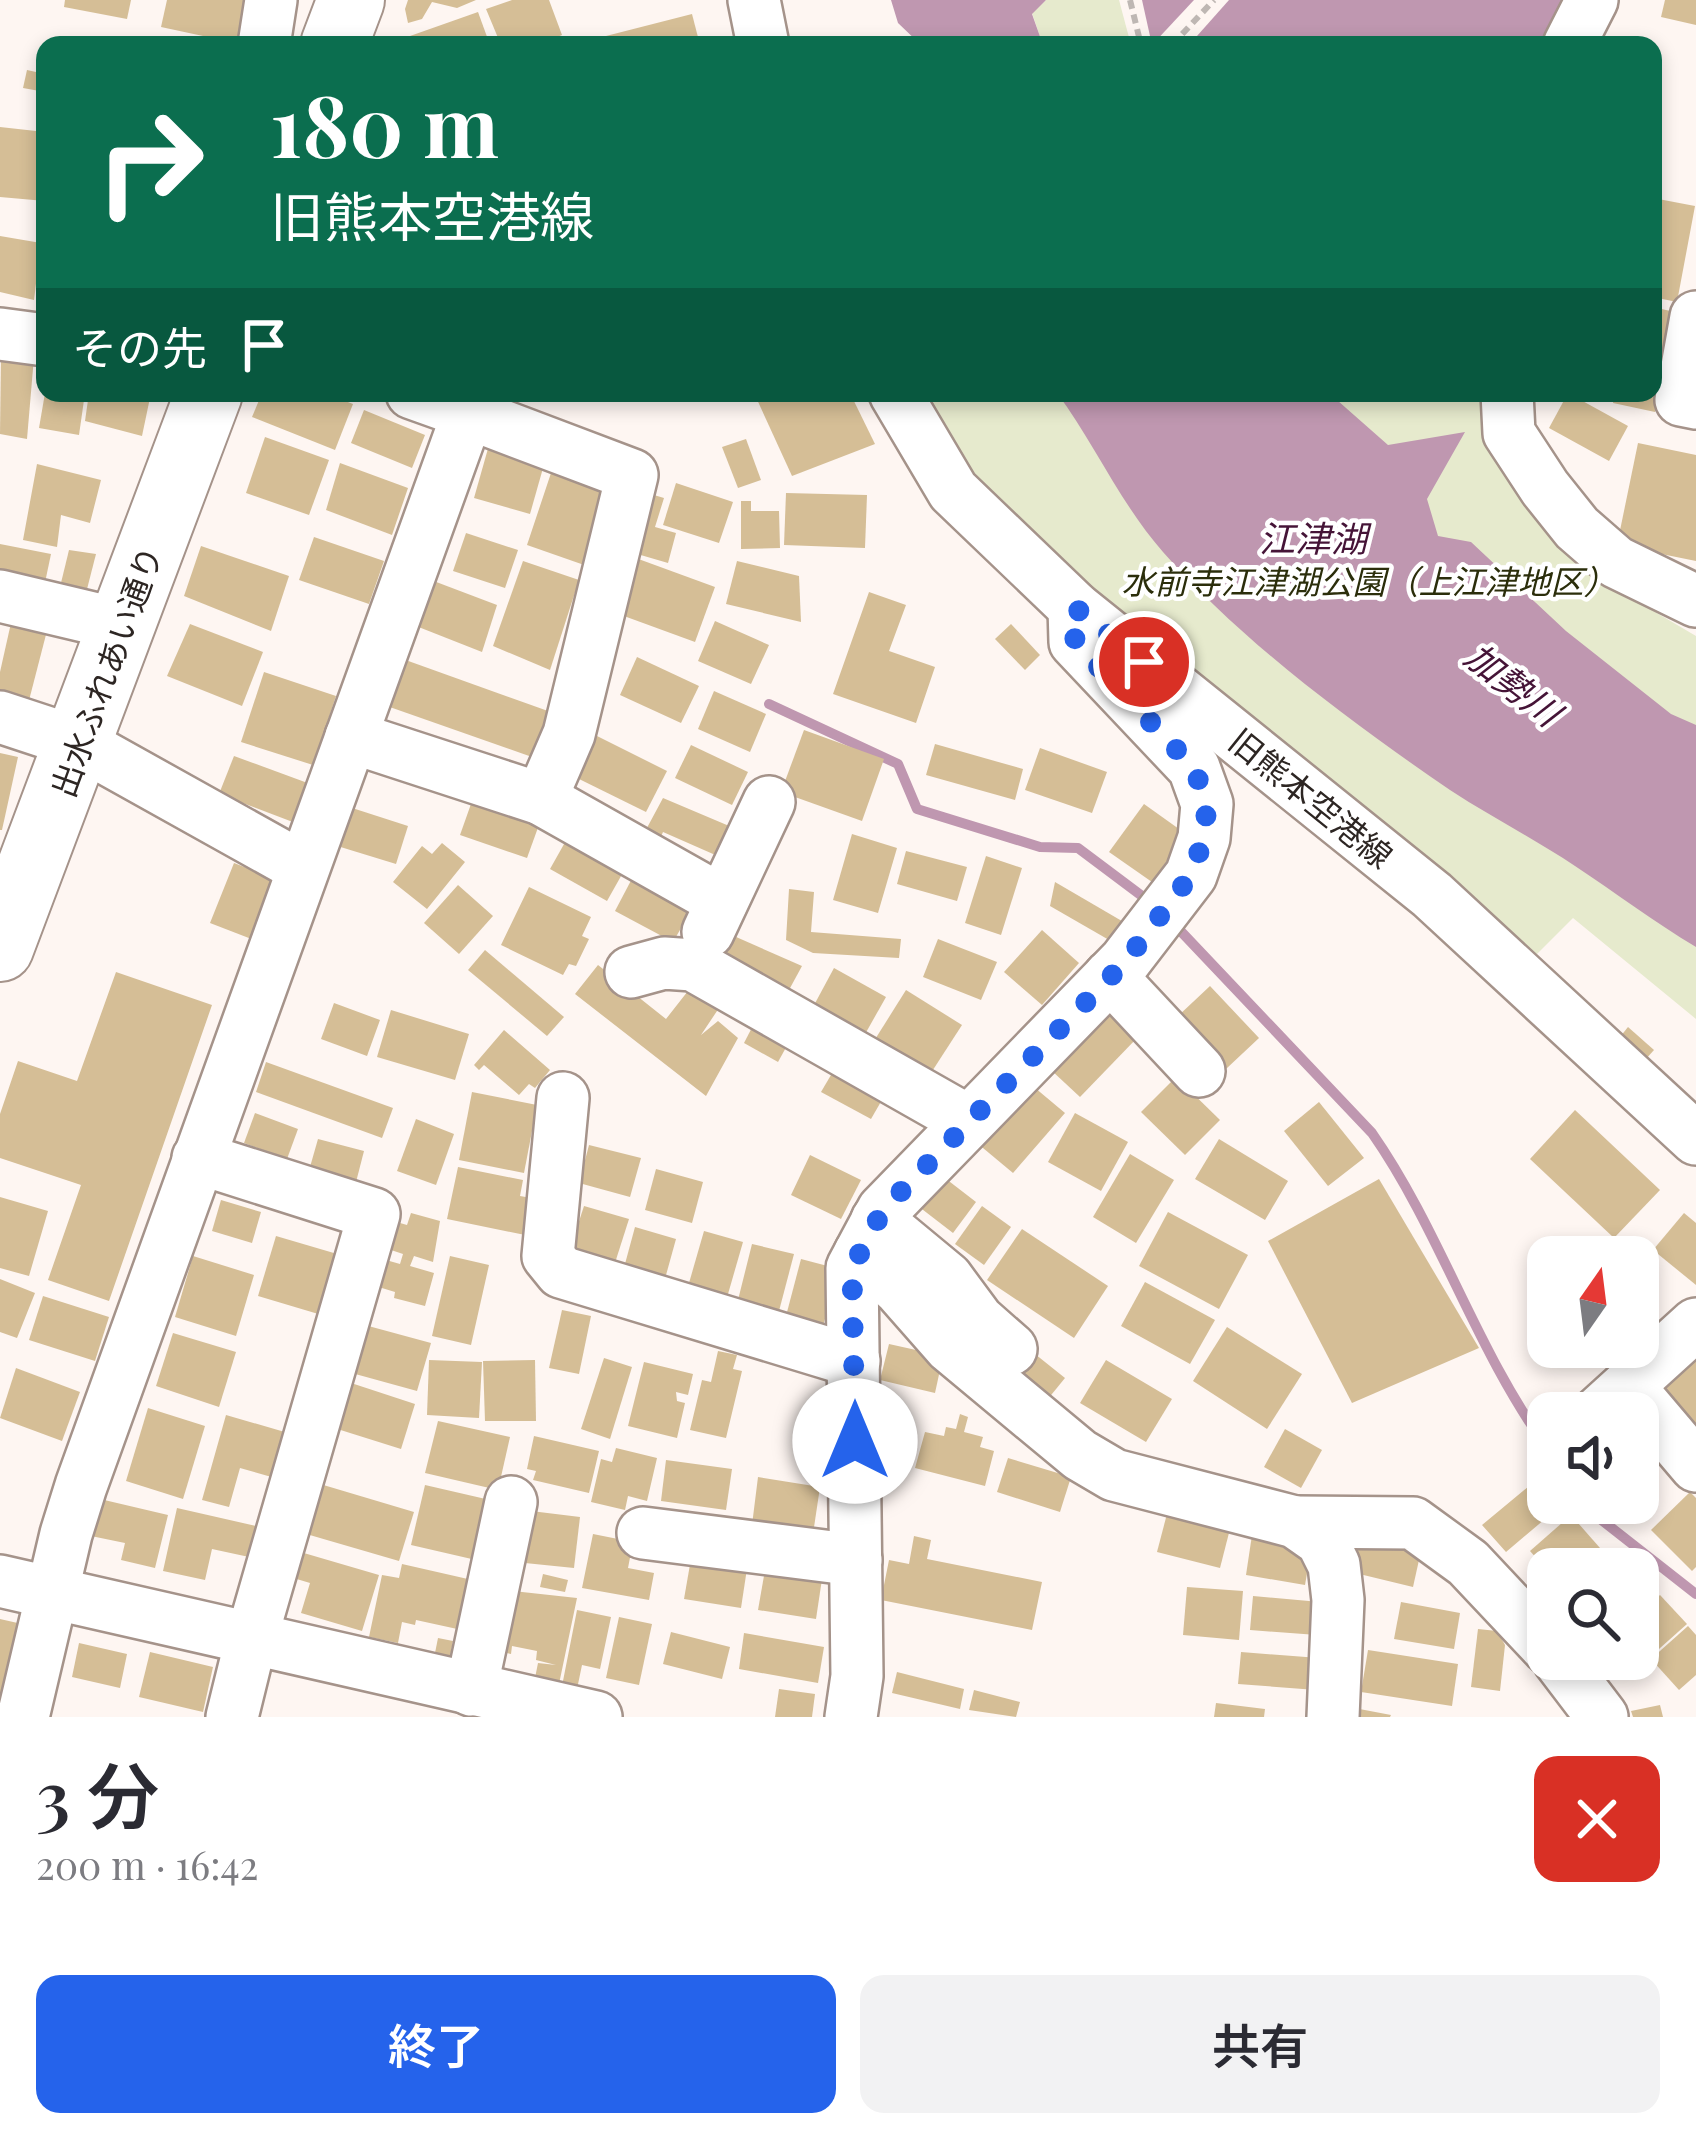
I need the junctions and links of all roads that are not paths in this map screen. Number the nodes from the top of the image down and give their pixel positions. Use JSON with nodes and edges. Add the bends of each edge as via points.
{"nodes":[{"id":1,"x":272,"y":0,"type":"edge"},
{"id":2,"x":351,"y":0,"type":"edge"},
{"id":3,"x":754,"y":0,"type":"edge"},
{"id":4,"x":1592,"y":0,"type":"edge"},
{"id":5,"x":266,"y":36,"type":"edge"},
{"id":6,"x":337,"y":36,"type":"edge"},
{"id":7,"x":761,"y":36,"type":"edge"},
{"id":8,"x":1574,"y":36,"type":"edge"},
{"id":9,"x":1696,"y":317,"type":"edge"},
{"id":10,"x":0,"y":334,"type":"edge"},
{"id":11,"x":36,"y":339,"type":"edge"},
{"id":12,"x":205,"y":402,"type":"edge"},
{"id":13,"x":437,"y":402,"type":"edge"},
{"id":14,"x":900,"y":402,"type":"edge"},
{"id":15,"x":1507,"y":402,"type":"edge"},
{"id":16,"x":1696,"y":403,"type":"edge"},
{"id":17,"x":468,"y":413,"type":"junction"},
{"id":18,"x":0,"y":596,"type":"edge"},
{"id":19,"x":1696,"y":602,"type":"edge"},
{"id":20,"x":1074,"y":607,"type":"junction"},
{"id":21,"x":122,"y":626,"type":"junction"},
{"id":22,"x":0,"y":717,"type":"edge"},
{"id":23,"x":351,"y":737,"type":"junction"},
{"id":24,"x":79,"y":743,"type":"junction"},
{"id":25,"x":541,"y":799,"type":"junction"},
{"id":26,"x":770,"y":802,"type":"dead end"},
{"id":27,"x":303,"y":868,"type":"junction"},
{"id":28,"x":722,"y":901,"type":"junction"},
{"id":29,"x":0,"y":948,"type":"edge"},
{"id":30,"x":693,"y":965,"type":"junction"},
{"id":31,"x":631,"y":972,"type":"dead end"},
{"id":32,"x":1110,"y":976,"type":"junction"},
{"id":33,"x":1199,"y":1071,"type":"dead end"},
{"id":34,"x":563,"y":1098,"type":"dead end"},
{"id":35,"x":968,"y":1121,"type":"junction"},
{"id":36,"x":1696,"y":1139,"type":"edge"},
{"id":37,"x":198,"y":1158,"type":"junction"},
{"id":38,"x":868,"y":1237,"type":"junction"},
{"id":39,"x":1696,"y":1324,"type":"edge"},
{"id":40,"x":1011,"y":1349,"type":"dead end"},
{"id":41,"x":854,"y":1361,"type":"junction"},
{"id":42,"x":1621,"y":1392,"type":"edge"},
{"id":43,"x":1659,"y":1436,"type":"edge"},
{"id":44,"x":1696,"y":1466,"type":"edge"},
{"id":45,"x":511,"y":1502,"type":"dead end"},
{"id":46,"x":1295,"y":1522,"type":"junction"},
{"id":47,"x":643,"y":1533,"type":"dead end"},
{"id":48,"x":856,"y":1560,"type":"junction"},
{"id":49,"x":0,"y":1581,"type":"edge"},
{"id":50,"x":55,"y":1594,"type":"junction"},
{"id":51,"x":1527,"y":1626,"type":"edge"},
{"id":52,"x":251,"y":1640,"type":"junction"},
{"id":53,"x":1573,"y":1680,"type":"edge"},
{"id":54,"x":443,"y":1696,"type":"edge"},
{"id":55,"x":1598,"y":1715,"type":"edge"},
{"id":56,"x":23,"y":1717,"type":"edge"},
{"id":57,"x":232,"y":1717,"type":"edge"},
{"id":58,"x":596,"y":1717,"type":"edge"},
{"id":59,"x":851,"y":1717,"type":"edge"},
{"id":60,"x":1333,"y":1717,"type":"edge"}],
"edges":[{"from":1,"to":5,"type":"street"},
{"from":2,"to":6,"type":"main road"},
{"from":3,"to":7,"type":"street"},
{"from":4,"to":8,"type":"street"},
{"from":9,"to":16,"type":"street","via":[[1681,400]]},
{"from":10,"to":11,"type":"street"},
{"from":12,"to":21,"type":"main road","name":"出水ふれあい通り"},
{"from":13,"to":17,"type":"street"},
{"from":14,"to":20,"type":"street","name":"旧熊本空港線","via":[[953,491]]},
{"from":15,"to":19,"type":"street","via":[[1509,433],[1577,528],[1616,562]]},
{"from":17,"to":23,"type":"street"},
{"from":17,"to":25,"type":"street","via":[[632,475],[568,734]]},
{"from":18,"to":21,"type":"street"},
{"from":20,"to":32,"type":"street","via":[[1075,642],[1194,768],[1207,804],[1191,875]]},
{"from":20,"to":36,"type":"street","name":"旧熊本空港線","via":[[1432,895]]},
{"from":21,"to":24,"type":"main road","name":"出水ふれあい通り"},
{"from":22,"to":24,"type":"street"},
{"from":23,"to":25,"type":"street"},
{"from":23,"to":27,"type":"street"},
{"from":24,"to":27,"type":"street"},
{"from":24,"to":29,"type":"main road","name":"出水ふれあい通り"},
{"from":25,"to":28,"type":"street"},
{"from":26,"to":28,"type":"street"},
{"from":27,"to":37,"type":"street"},
{"from":28,"to":30,"type":"street"},
{"from":30,"to":31,"type":"street"},
{"from":30,"to":35,"type":"street"},
{"from":32,"to":33,"type":"street"},
{"from":32,"to":35,"type":"street"},
{"from":34,"to":41,"type":"street","via":[[548,1256],[561,1272]]},
{"from":35,"to":38,"type":"street","via":[[883,1210]]},
{"from":37,"to":50,"type":"street","via":[[81,1486]]},
{"from":37,"to":52,"type":"street","via":[[374,1214]]},
{"from":38,"to":40,"type":"street","via":[[947,1278]]},
{"from":38,"to":41,"type":"street","via":[[852,1268]]},
{"from":38,"to":46,"type":"street","via":[[899,1289],[950,1347],[1080,1455],[1114,1474]]},
{"from":39,"to":42,"type":"street"},
{"from":41,"to":48,"type":"street"},
{"from":43,"to":44,"type":"street"},
{"from":45,"to":54,"type":"street"},
{"from":46,"to":51,"type":"street","via":[[1414,1523],[1468,1563]]},
{"from":46,"to":60,"type":"street","via":[[1322,1541],[1334,1565]]},
{"from":47,"to":48,"type":"street"},
{"from":48,"to":59,"type":"street"},
{"from":49,"to":50,"type":"street"},
{"from":50,"to":52,"type":"street"},
{"from":50,"to":56,"type":"street"},
{"from":52,"to":54,"type":"street"},
{"from":52,"to":57,"type":"street"},
{"from":53,"to":55,"type":"street"},
{"from":54,"to":58,"type":"street"}]}
